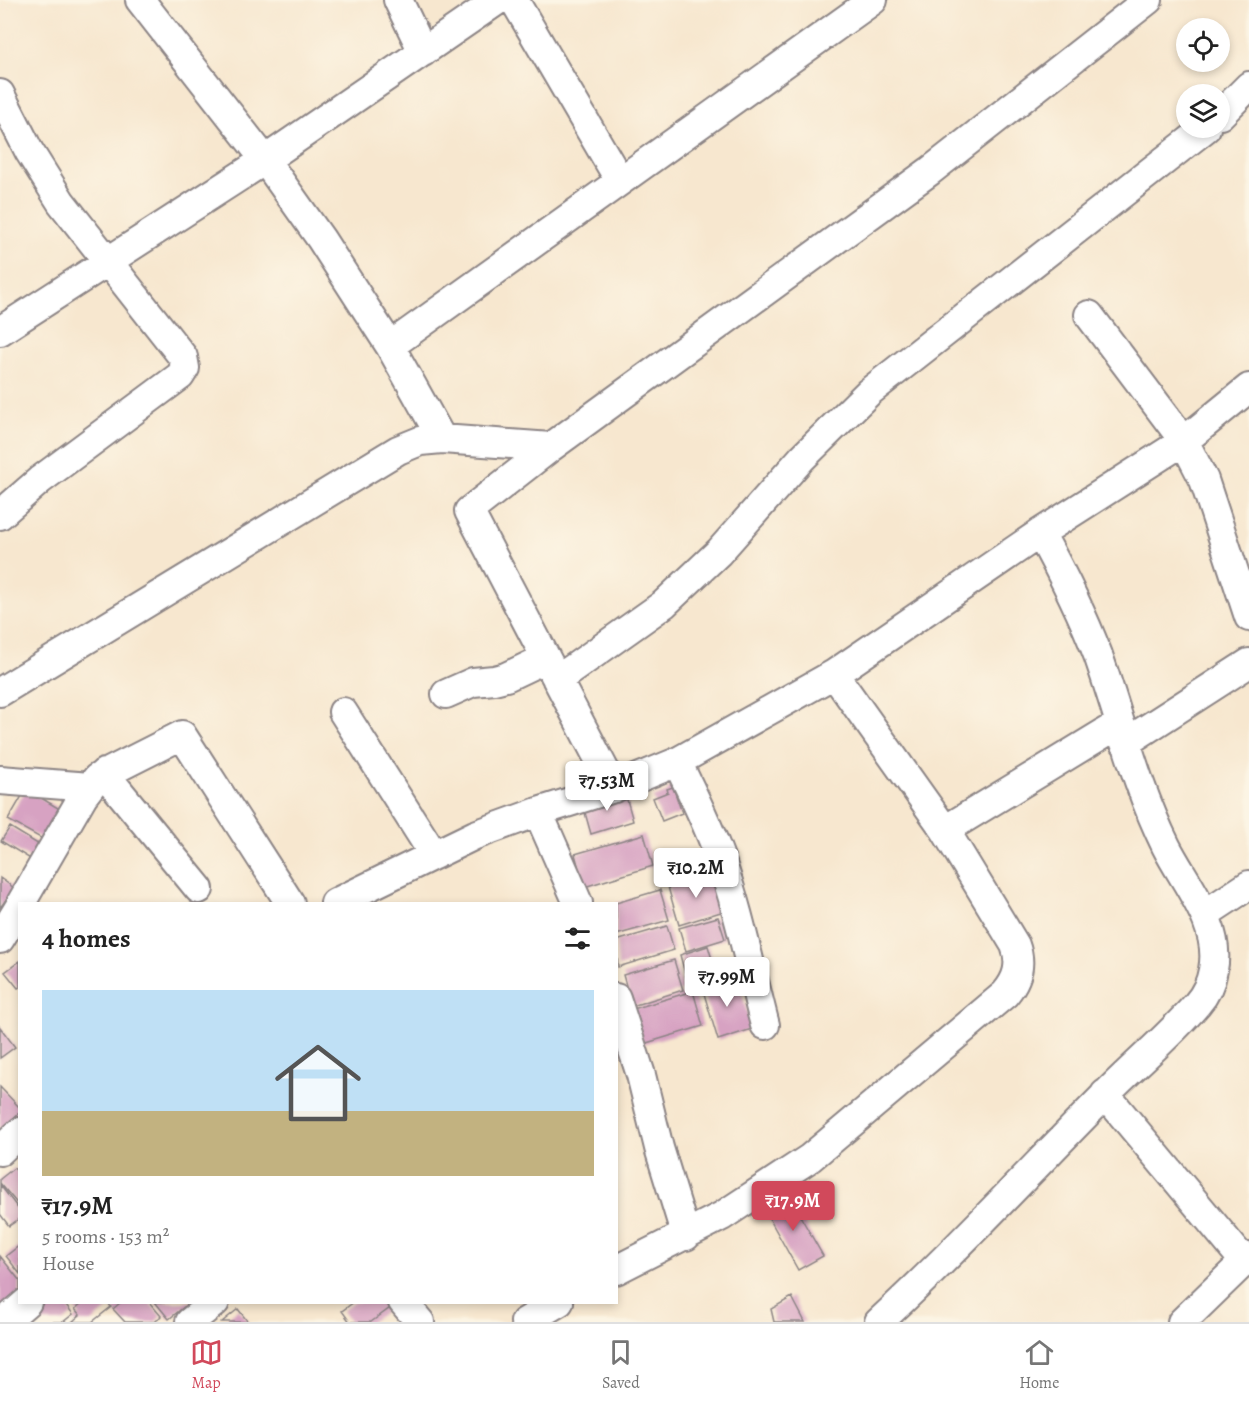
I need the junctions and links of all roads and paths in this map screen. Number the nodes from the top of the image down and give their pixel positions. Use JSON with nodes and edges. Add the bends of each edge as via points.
{"nodes":[{"id":1,"x":140,"y":0,"type":"edge"},
{"id":2,"x":398,"y":0,"type":"edge"},
{"id":3,"x":498,"y":0,"type":"edge"},
{"id":4,"x":514,"y":0,"type":"edge"},
{"id":5,"x":873,"y":0,"type":"edge"},
{"id":6,"x":1148,"y":0,"type":"edge"},
{"id":7,"x":423,"y":52,"type":"junction"},
{"id":8,"x":1249,"y":86,"type":"edge"},
{"id":9,"x":0,"y":94,"type":"edge"},
{"id":10,"x":1230,"y":105,"type":"edge"},
{"id":11,"x":9,"y":135,"type":"edge"},
{"id":12,"x":1193,"y":138,"type":"edge"},
{"id":13,"x":266,"y":160,"type":"junction"},
{"id":14,"x":620,"y":181,"type":"junction"},
{"id":15,"x":109,"y":262,"type":"junction"},
{"id":16,"x":1089,"y":315,"type":"dead end"},
{"id":17,"x":0,"y":330,"type":"edge"},
{"id":18,"x":390,"y":346,"type":"junction"},
{"id":19,"x":1249,"y":388,"type":"edge"},
{"id":20,"x":442,"y":439,"type":"junction"},
{"id":21,"x":1184,"y":441,"type":"junction"},
{"id":22,"x":551,"y":447,"type":"junction"},
{"id":23,"x":0,"y":515,"type":"edge"},
{"id":24,"x":1040,"y":533,"type":"junction"},
{"id":25,"x":1249,"y":617,"type":"edge"},
{"id":26,"x":1249,"y":663,"type":"edge"},
{"id":27,"x":552,"y":669,"type":"junction"},
{"id":28,"x":834,"y":675,"type":"junction"},
{"id":29,"x":0,"y":692,"type":"edge"},
{"id":30,"x":446,"y":693,"type":"dead end"},
{"id":31,"x":343,"y":712,"type":"dead end"},
{"id":32,"x":1122,"y":734,"type":"junction"},
{"id":33,"x":677,"y":762,"type":"junction"},
{"id":34,"x":0,"y":780,"type":"edge"},
{"id":35,"x":97,"y":780,"type":"junction"},
{"id":36,"x":614,"y":788,"type":"junction"},
{"id":37,"x":538,"y":812,"type":"junction"},
{"id":38,"x":945,"y":830,"type":"junction"},
{"id":39,"x":434,"y":855,"type":"junction"},
{"id":40,"x":1249,"y":885,"type":"edge"},
{"id":41,"x":199,"y":889,"type":"dead end"},
{"id":42,"x":370,"y":895,"type":"edge"},
{"id":43,"x":21,"y":902,"type":"edge"},
{"id":44,"x":289,"y":902,"type":"edge"},
{"id":45,"x":339,"y":902,"type":"edge"},
{"id":46,"x":578,"y":902,"type":"edge"},
{"id":47,"x":18,"y":908,"type":"edge"},
{"id":48,"x":1205,"y":914,"type":"junction"},
{"id":49,"x":0,"y":939,"type":"edge"},
{"id":50,"x":618,"y":1004,"type":"edge"},
{"id":51,"x":765,"y":1025,"type":"dead end"},
{"id":52,"x":1105,"y":1094,"type":"junction"},
{"id":53,"x":18,"y":1134,"type":"edge"},
{"id":54,"x":0,"y":1152,"type":"edge"},
{"id":55,"x":686,"y":1236,"type":"junction"},
{"id":56,"x":1247,"y":1259,"type":"edge"},
{"id":57,"x":618,"y":1269,"type":"edge"},
{"id":58,"x":25,"y":1304,"type":"edge"},
{"id":59,"x":212,"y":1304,"type":"edge"},
{"id":60,"x":405,"y":1304,"type":"edge"},
{"id":61,"x":556,"y":1304,"type":"edge"},
{"id":62,"x":1187,"y":1320,"type":"edge"},
{"id":63,"x":4,"y":1322,"type":"edge"},
{"id":64,"x":190,"y":1322,"type":"edge"},
{"id":65,"x":420,"y":1322,"type":"edge"},
{"id":66,"x":525,"y":1322,"type":"edge"},
{"id":67,"x":879,"y":1322,"type":"edge"}],
"edges":[{"from":1,"to":13,"type":"street"},
{"from":2,"to":7,"type":"street"},
{"from":3,"to":7,"type":"street"},
{"from":4,"to":14,"type":"street"},
{"from":5,"to":14,"type":"street"},
{"from":6,"to":22,"type":"street","via":[[930,171]]},
{"from":7,"to":13,"type":"street"},
{"from":8,"to":10,"type":"street"},
{"from":9,"to":11,"type":"street"},
{"from":11,"to":15,"type":"street","via":[[29,151],[61,202]]},
{"from":12,"to":27,"type":"street","via":[[869,392],[802,458],[720,552],[664,604]]},
{"from":13,"to":15,"type":"street"},
{"from":13,"to":18,"type":"street"},
{"from":14,"to":18,"type":"street"},
{"from":15,"to":17,"type":"street"},
{"from":15,"to":23,"type":"street","via":[[183,357],[185,368],[180,376],[40,480]]},
{"from":16,"to":21,"type":"street"},
{"from":18,"to":20,"type":"street"},
{"from":19,"to":21,"type":"street"},
{"from":20,"to":22,"type":"street"},
{"from":20,"to":29,"type":"street","via":[[420,441],[398,450]]},
{"from":21,"to":24,"type":"street"},
{"from":21,"to":25,"type":"street","via":[[1207,489]]},
{"from":22,"to":27,"type":"street","via":[[469,512]]},
{"from":24,"to":28,"type":"street"},
{"from":24,"to":32,"type":"street","via":[[1084,620]]},
{"from":26,"to":32,"type":"street"},
{"from":27,"to":30,"type":"street","via":[[473,682]]},
{"from":27,"to":36,"type":"street"},
{"from":28,"to":33,"type":"street"},
{"from":28,"to":38,"type":"street"},
{"from":31,"to":39,"type":"street"},
{"from":32,"to":38,"type":"street"},
{"from":32,"to":48,"type":"street","via":[[1150,813]]},
{"from":33,"to":36,"type":"street"},
{"from":33,"to":51,"type":"street","via":[[719,855]]},
{"from":34,"to":35,"type":"street"},
{"from":35,"to":41,"type":"street"},
{"from":35,"to":43,"type":"street"},
{"from":35,"to":44,"type":"street","via":[[182,735]]},
{"from":36,"to":37,"type":"street"},
{"from":37,"to":39,"type":"street"},
{"from":37,"to":46,"type":"street"},
{"from":38,"to":55,"type":"street","via":[[1015,945],[1018,970],[1011,987],[810,1158]]},
{"from":39,"to":42,"type":"street"},
{"from":40,"to":48,"type":"street"},
{"from":42,"to":45,"type":"street"},
{"from":47,"to":49,"type":"street"},
{"from":48,"to":52,"type":"street","via":[[1215,961],[1210,983],[1189,1012]]},
{"from":50,"to":55,"type":"street"},
{"from":52,"to":56,"type":"street"},
{"from":52,"to":67,"type":"street","via":[[929,1276]]},
{"from":53,"to":54,"type":"street"},
{"from":55,"to":57,"type":"street"},
{"from":56,"to":62,"type":"street"},
{"from":58,"to":63,"type":"street"},
{"from":59,"to":64,"type":"street"},
{"from":60,"to":65,"type":"street"},
{"from":61,"to":66,"type":"street"}]}
